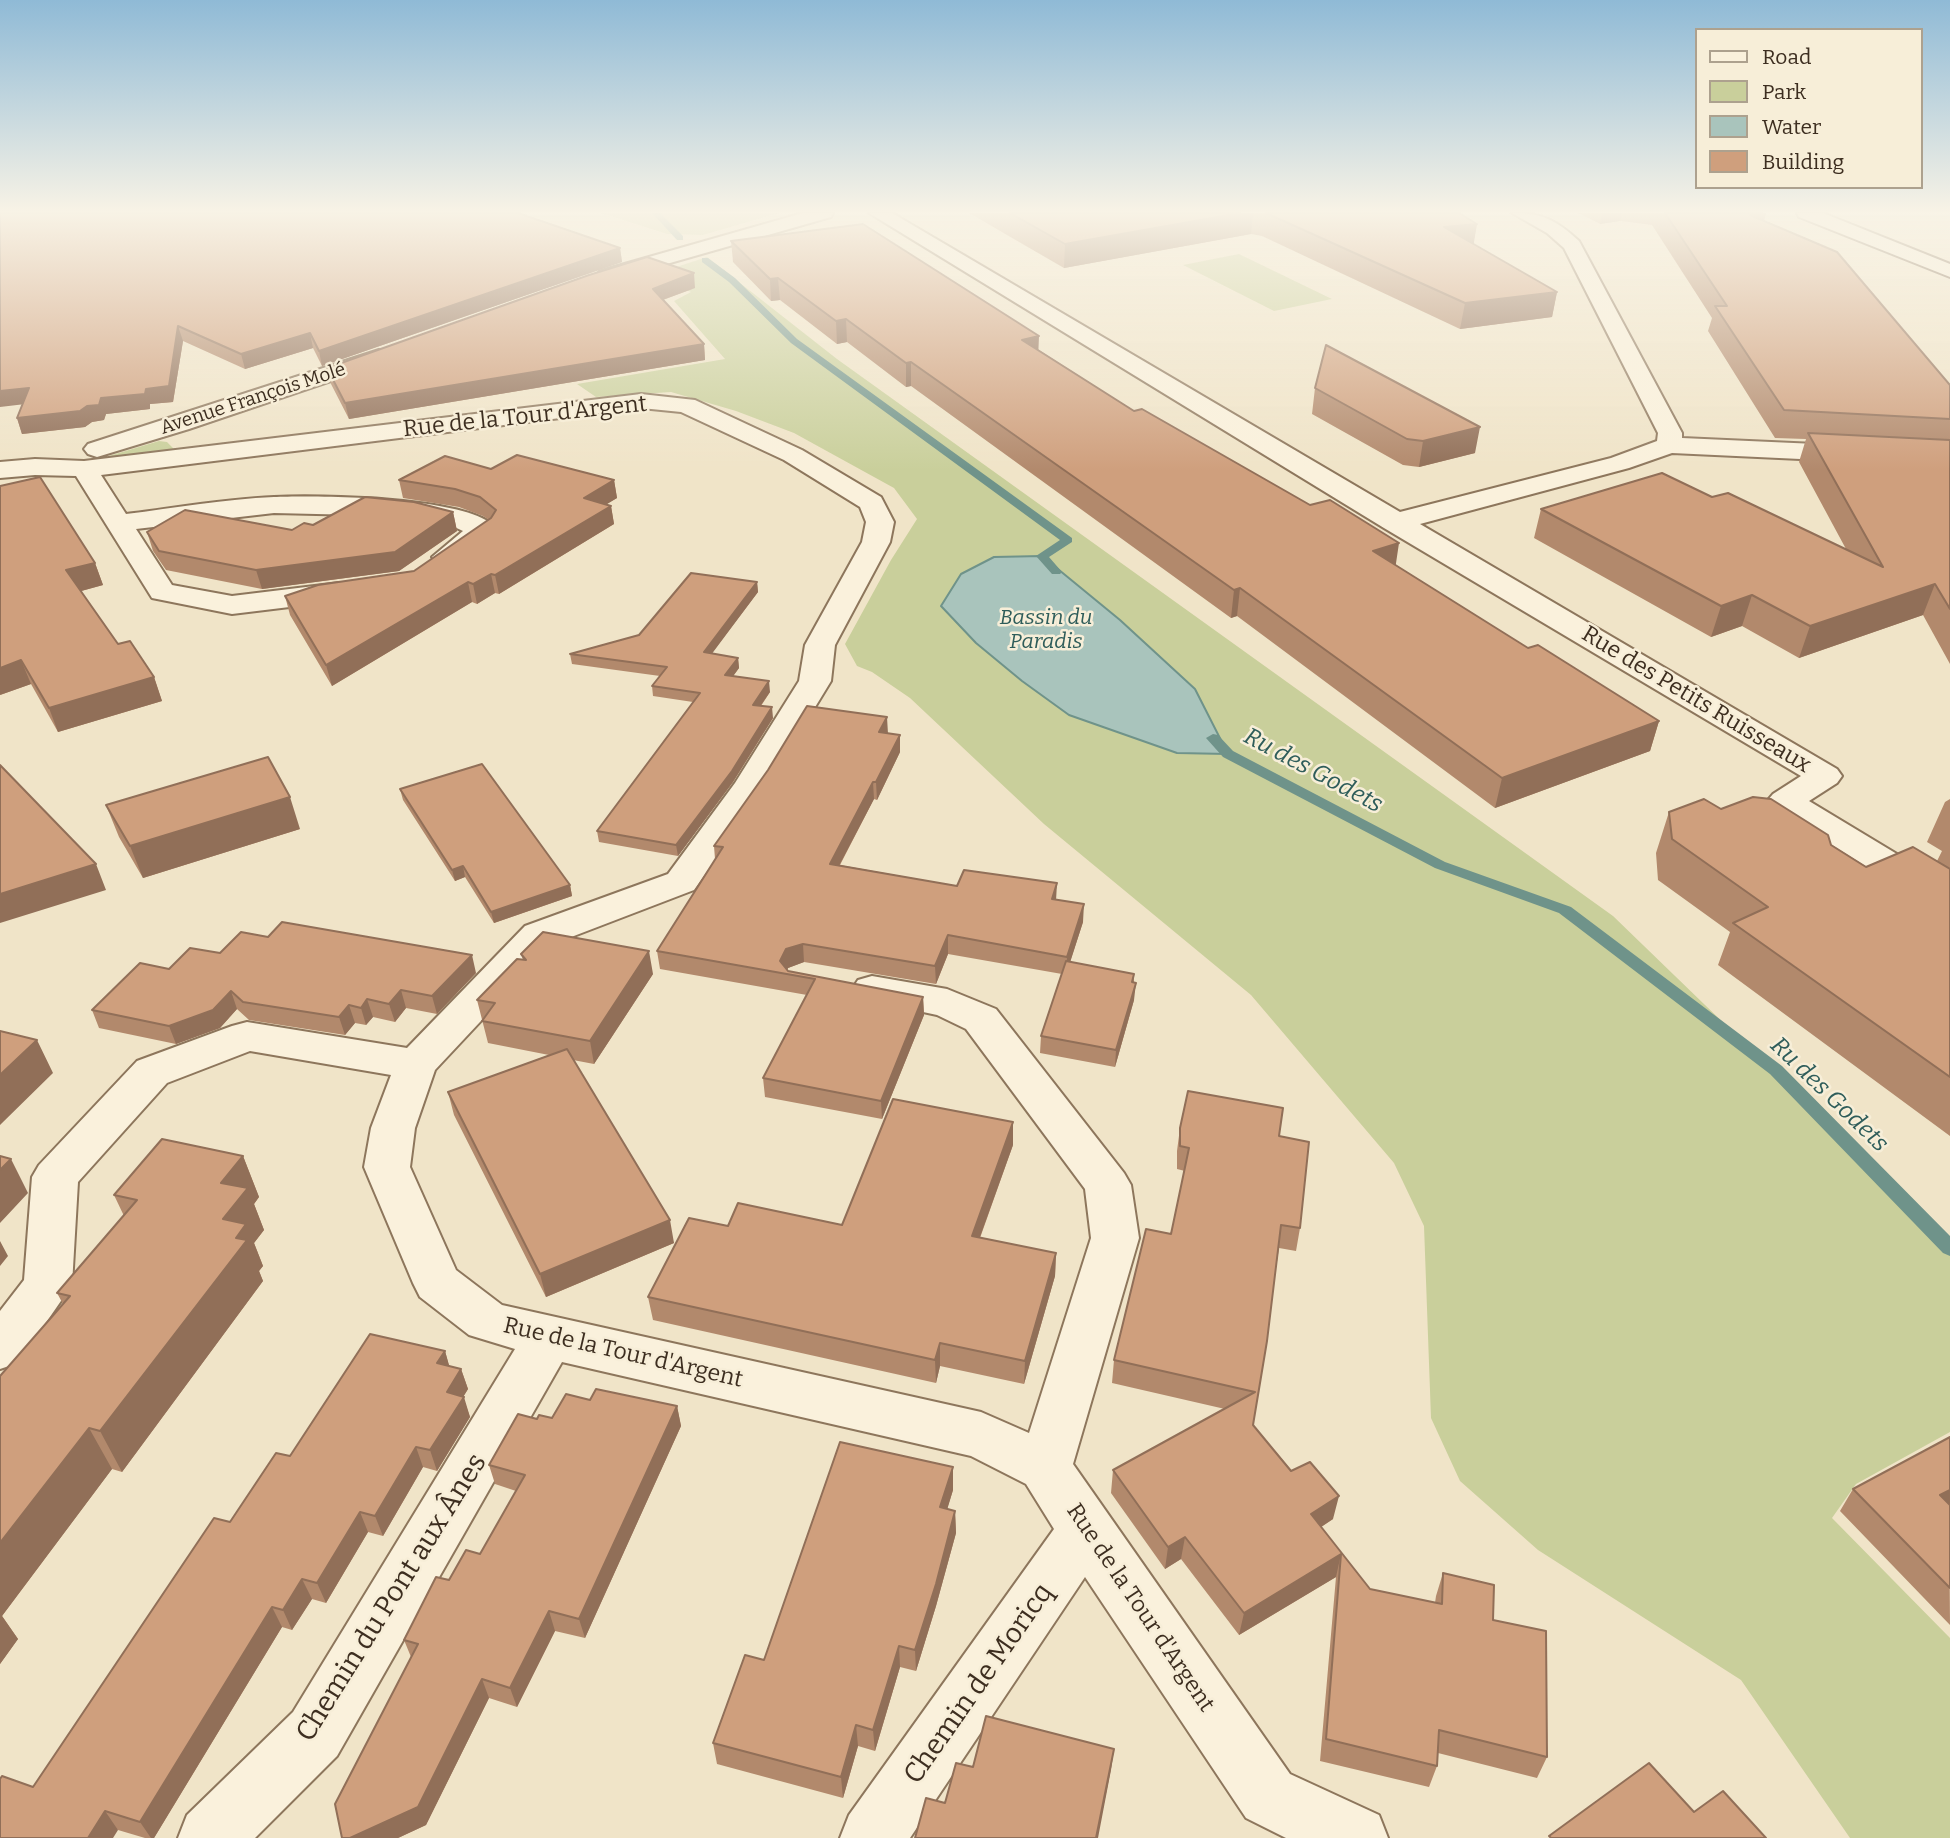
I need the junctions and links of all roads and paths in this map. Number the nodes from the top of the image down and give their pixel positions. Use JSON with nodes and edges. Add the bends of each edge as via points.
{"nodes":[{"id":1,"x":1021,"y":299,"type":"edge"},
{"id":2,"x":1600,"y":299,"type":"edge"},
{"id":3,"x":395,"y":351,"type":"edge"},
{"id":4,"x":180,"y":424,"type":"junction"},
{"id":5,"x":1670,"y":445,"type":"junction"},
{"id":6,"x":231,"y":451,"type":"junction"},
{"id":7,"x":1950,"y":458,"type":"edge"},
{"id":8,"x":84,"y":469,"type":"junction"},
{"id":9,"x":12,"y":472,"type":"edge"},
{"id":10,"x":1394,"y":522,"type":"junction"},
{"id":11,"x":119,"y":523,"type":"junction"},
{"id":12,"x":427,"y":570,"type":"edge"},
{"id":13,"x":367,"y":589,"type":"edge"},
{"id":14,"x":1950,"y":904,"type":"edge"},
{"id":15,"x":829,"y":982,"type":"edge"},
{"id":16,"x":416,"y":1065,"type":"junction"},
{"id":17,"x":549,"y":1338,"type":"junction"},
{"id":18,"x":0,"y":1348,"type":"edge"},
{"id":19,"x":1045,"y":1467,"type":"junction"},
{"id":20,"x":1085,"y":1530,"type":"junction"},
{"id":21,"x":209,"y":1838,"type":"edge"},
{"id":22,"x":872,"y":1838,"type":"edge"},
{"id":23,"x":1356,"y":1838,"type":"edge"}],
"edges":[{"from":1,"to":10,"type":"street","name":"Rue des Petits Ruisseaux"},
{"from":2,"to":5,"type":"street","via":[[1670,433]]},
{"from":3,"to":4,"type":"street","name":"Avenue François Molé"},
{"from":4,"to":6,"type":"street","via":[[200,443]]},
{"from":4,"to":9,"type":"street","name":"Avenue François Molé"},
{"from":5,"to":7,"type":"street"},
{"from":5,"to":10,"type":"street","via":[[1620,463]]},
{"from":6,"to":8,"type":"street","name":"Rue de la Tour d'Argent"},
{"from":6,"to":16,"type":"street","name":"Rue de la Tour d'Argent","via":[[641,401],[686,405],[793,455],[872,503],[880,522],[876,542],[820,645],[816,681],[750,786],[681,882],[539,935]]},
{"from":8,"to":9,"type":"street","name":"Rue de la Tour d'Argent"},
{"from":8,"to":11,"type":"street"},
{"from":10,"to":14,"type":"street","name":"Rue des Petits Ruisseaux","via":[[1825,776],[1784,801]]},
{"from":11,"to":12,"type":"street","via":[[274,505],[401,508],[455,517],[483,529]]},
{"from":11,"to":13,"type":"street","via":[[162,592],[232,605]]},
{"from":15,"to":19,"type":"street","via":[[947,1003],[981,1019],[1108,1185],[1115,1238]]},
{"from":16,"to":17,"type":"street","name":"Rue de la Tour d'Argent","via":[[393,1128],[387,1167],[437,1283],[487,1321]]},
{"from":16,"to":18,"type":"street","via":[[247,1035],[152,1072],[55,1177],[48,1285]]},
{"from":17,"to":19,"type":"street","name":"Rue de la Tour d'Argent","via":[[981,1435]]},
{"from":17,"to":21,"type":"street","name":"Chemin du Pont aux Ânes","via":[[315,1734]]},
{"from":19,"to":20,"type":"street","name":"Rue de la Tour d'Argent"},
{"from":20,"to":22,"type":"street","name":"Chemin de Moricq"},
{"from":20,"to":23,"type":"street","name":"Rue de la Tour d'Argent","via":[[1268,1796]]}]}
